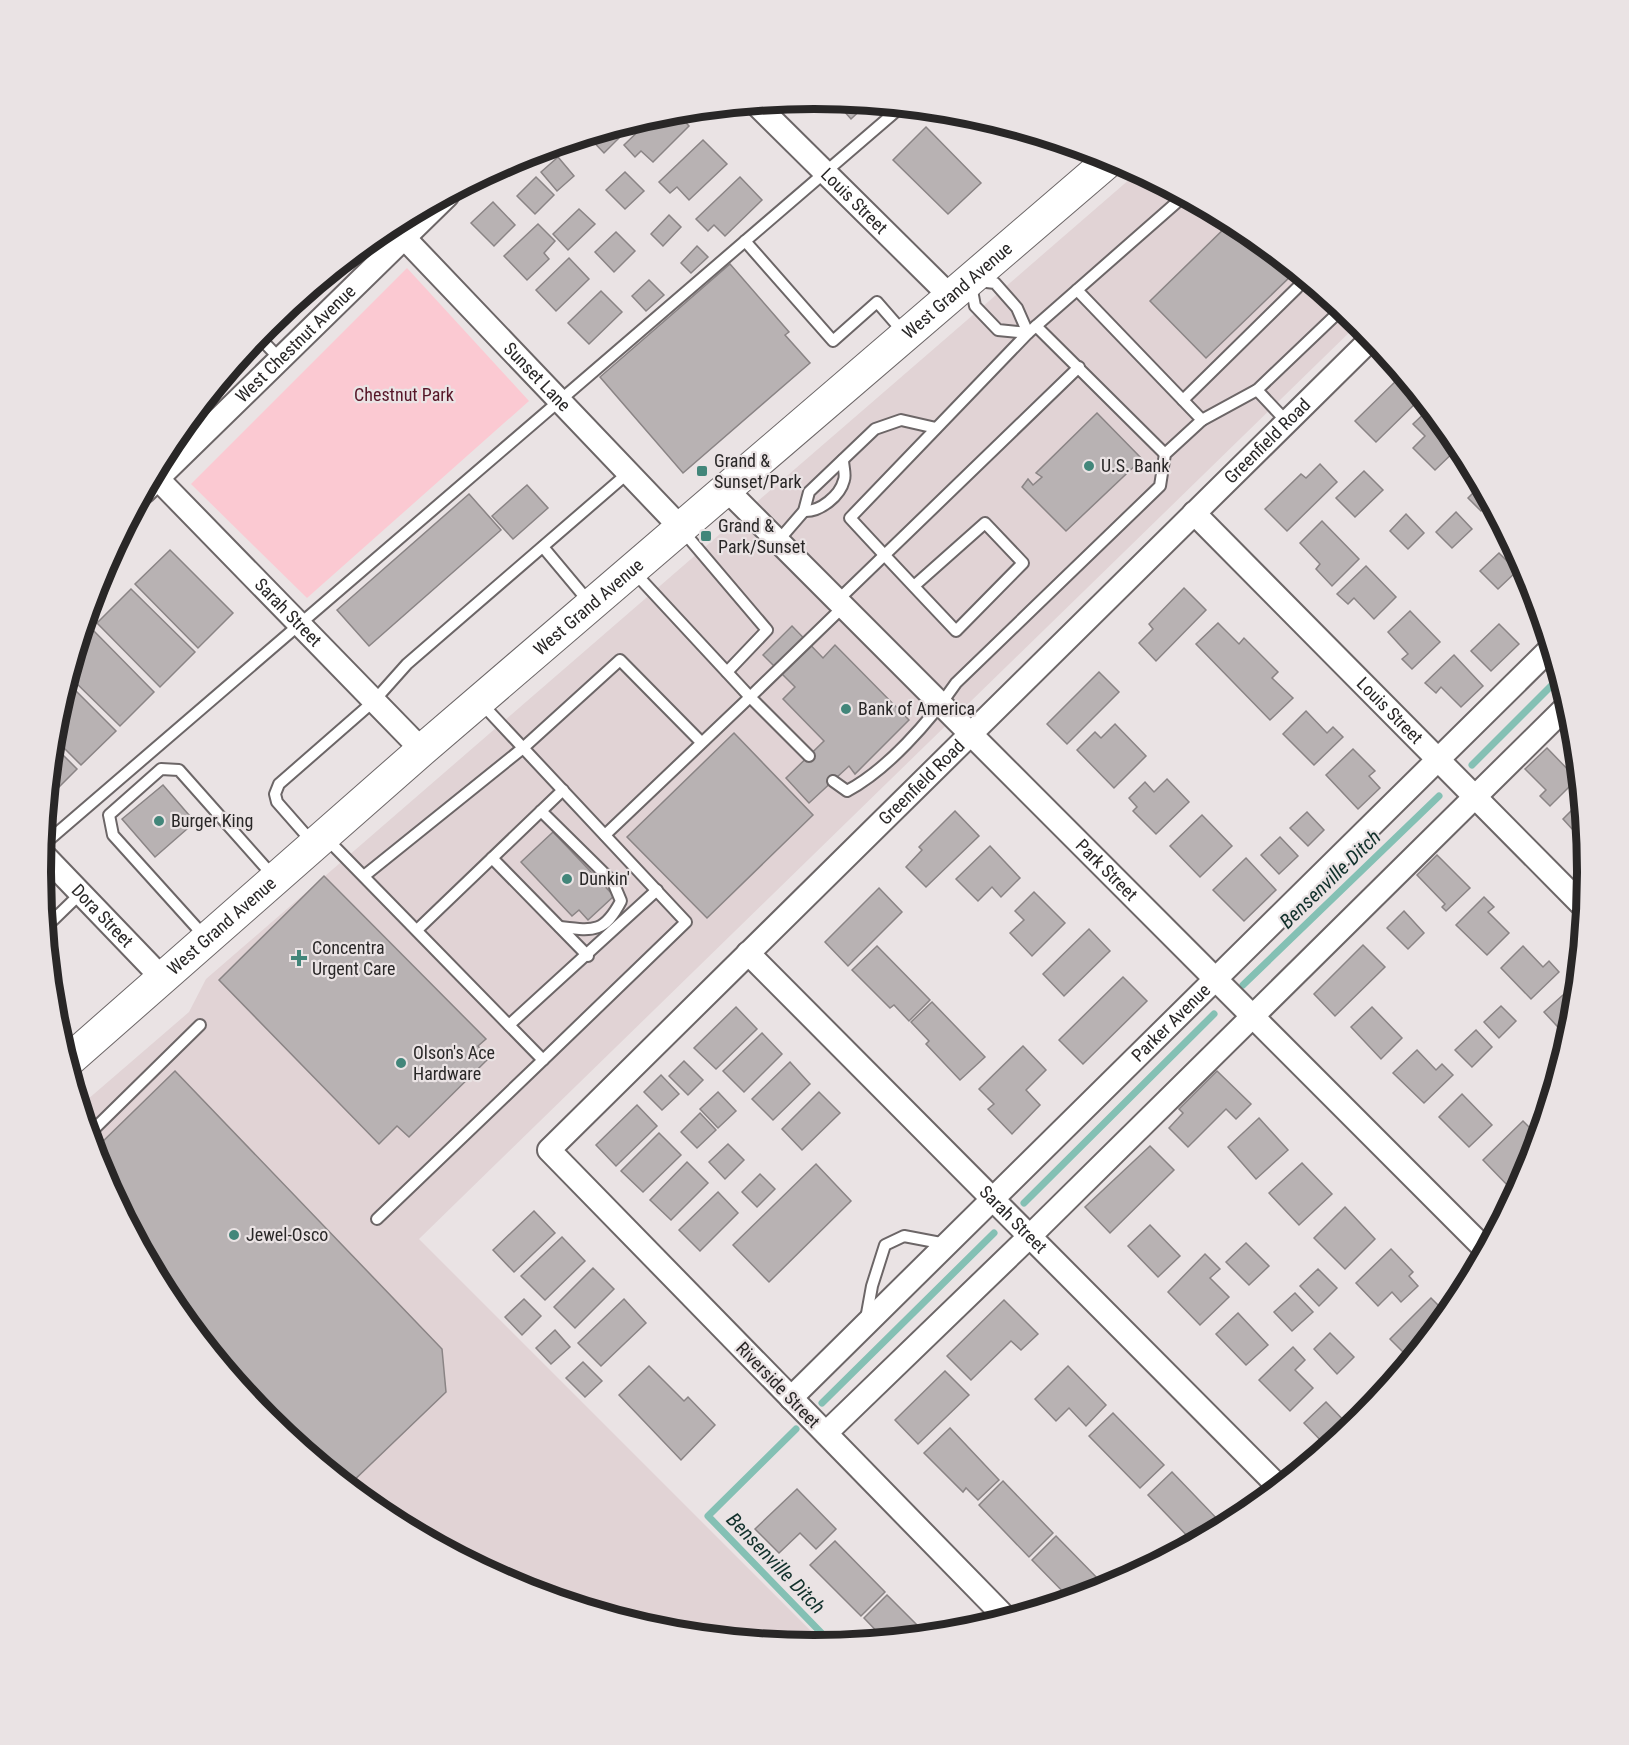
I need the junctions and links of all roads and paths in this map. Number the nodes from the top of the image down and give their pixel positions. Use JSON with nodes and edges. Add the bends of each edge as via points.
{"nodes":[{"id":1,"x":763,"y":111,"type":"edge"},
{"id":2,"x":893,"y":114,"type":"edge"},
{"id":3,"x":1103,"y":166,"type":"edge"},
{"id":4,"x":825,"y":172,"type":"junction"},
{"id":5,"x":1178,"y":201,"type":"edge"},
{"id":6,"x":399,"y":232,"type":"edge"},
{"id":7,"x":394,"y":236,"type":"edge"},
{"id":8,"x":745,"y":241,"type":"junction"},
{"id":9,"x":961,"y":288,"type":"junction"},
{"id":10,"x":1297,"y":288,"type":"dead end"},
{"id":11,"x":1077,"y":290,"type":"junction"},
{"id":12,"x":1336,"y":315,"type":"edge"},
{"id":13,"x":1032,"y":330,"type":"junction"},
{"id":14,"x":906,"y":335,"type":"junction"},
{"id":15,"x":265,"y":343,"type":"edge"},
{"id":16,"x":1365,"y":345,"type":"edge"},
{"id":17,"x":280,"y":359,"type":"junction"},
{"id":18,"x":1079,"y":367,"type":"junction"},
{"id":19,"x":1257,"y":390,"type":"junction"},
{"id":20,"x":560,"y":400,"type":"junction"},
{"id":21,"x":1183,"y":400,"type":"junction"},
{"id":22,"x":1202,"y":420,"type":"junction"},
{"id":23,"x":1287,"y":422,"type":"junction"},
{"id":24,"x":936,"y":428,"type":"junction"},
{"id":25,"x":1166,"y":454,"type":"junction"},
{"id":26,"x":843,"y":460,"type":"junction"},
{"id":27,"x":169,"y":466,"type":"edge"},
{"id":28,"x":628,"y":473,"type":"junction"},
{"id":29,"x":156,"y":486,"type":"edge"},
{"id":30,"x":727,"y":490,"type":"junction"},
{"id":31,"x":804,"y":511,"type":"junction"},
{"id":32,"x":1194,"y":513,"type":"junction"},
{"id":33,"x":681,"y":528,"type":"junction"},
{"id":34,"x":778,"y":541,"type":"junction"},
{"id":35,"x":543,"y":547,"type":"junction"},
{"id":36,"x":884,"y":556,"type":"junction"},
{"id":37,"x":633,"y":571,"type":"junction"},
{"id":38,"x":914,"y":586,"type":"junction"},
{"id":39,"x":840,"y":604,"type":"junction"},
{"id":40,"x":592,"y":605,"type":"junction"},
{"id":41,"x":298,"y":624,"type":"junction"},
{"id":42,"x":1545,"y":654,"type":"edge"},
{"id":43,"x":727,"y":672,"type":"junction"},
{"id":44,"x":750,"y":697,"type":"junction"},
{"id":45,"x":374,"y":701,"type":"junction"},
{"id":46,"x":480,"y":701,"type":"junction"},
{"id":47,"x":941,"y":705,"type":"junction"},
{"id":48,"x":1560,"y":712,"type":"edge"},
{"id":49,"x":971,"y":735,"type":"junction"},
{"id":50,"x":700,"y":742,"type":"junction"},
{"id":51,"x":523,"y":748,"type":"junction"},
{"id":52,"x":422,"y":750,"type":"junction"},
{"id":53,"x":809,"y":756,"type":"dead end"},
{"id":54,"x":1437,"y":759,"type":"junction"},
{"id":55,"x":832,"y":781,"type":"dead end"},
{"id":56,"x":563,"y":790,"type":"junction"},
{"id":57,"x":1474,"y":796,"type":"junction"},
{"id":58,"x":541,"y":811,"type":"junction"},
{"id":59,"x":605,"y":835,"type":"junction"},
{"id":60,"x":52,"y":837,"type":"edge"},
{"id":61,"x":320,"y":841,"type":"junction"},
{"id":62,"x":492,"y":858,"type":"junction"},
{"id":63,"x":51,"y":863,"type":"edge"},
{"id":64,"x":364,"y":876,"type":"junction"},
{"id":65,"x":276,"y":880,"type":"junction"},
{"id":66,"x":657,"y":890,"type":"junction"},
{"id":67,"x":81,"y":893,"type":"junction"},
{"id":68,"x":1577,"y":900,"type":"edge"},
{"id":69,"x":53,"y":920,"type":"edge"},
{"id":70,"x":560,"y":927,"type":"junction"},
{"id":71,"x":417,"y":930,"type":"junction"},
{"id":72,"x":207,"y":940,"type":"junction"},
{"id":73,"x":748,"y":953,"type":"junction"},
{"id":74,"x":588,"y":956,"type":"junction"},
{"id":75,"x":163,"y":979,"type":"junction"},
{"id":76,"x":1215,"y":979,"type":"junction"},
{"id":77,"x":1253,"y":1016,"type":"junction"},
{"id":78,"x":200,"y":1025,"type":"dead end"},
{"id":79,"x":509,"y":1025,"type":"junction"},
{"id":80,"x":74,"y":1056,"type":"edge"},
{"id":81,"x":543,"y":1060,"type":"junction"},
{"id":82,"x":95,"y":1128,"type":"edge"},
{"id":83,"x":549,"y":1150,"type":"joint"},
{"id":84,"x":991,"y":1199,"type":"junction"},
{"id":85,"x":377,"y":1219,"type":"dead end"},
{"id":86,"x":1029,"y":1237,"type":"junction"},
{"id":87,"x":946,"y":1244,"type":"junction"},
{"id":88,"x":1481,"y":1245,"type":"edge"},
{"id":89,"x":865,"y":1324,"type":"junction"},
{"id":90,"x":791,"y":1398,"type":"junction"},
{"id":91,"x":826,"y":1433,"type":"junction"},
{"id":92,"x":1274,"y":1482,"type":"edge"},
{"id":93,"x":1001,"y":1613,"type":"edge"}],
"edges":[{"from":1,"to":4,"type":"street","name":"Louis Street"},
{"from":2,"to":4,"type":"lane"},
{"from":3,"to":9,"type":"main road","name":"West Grand Avenue"},
{"from":4,"to":8,"type":"lane"},
{"from":4,"to":9,"type":"street","name":"Louis Street"},
{"from":5,"to":11,"type":"lane"},
{"from":6,"to":20,"type":"street","name":"Sunset Lane"},
{"from":7,"to":17,"type":"street","name":"West Chestnut Avenue"},
{"from":8,"to":14,"type":"lane","via":[[833,341],[877,302]]},
{"from":8,"to":20,"type":"lane"},
{"from":9,"to":13,"type":"lane","via":[[998,330]]},
{"from":9,"to":13,"type":"lane","via":[[995,283]]},
{"from":9,"to":14,"type":"main road","name":"West Grand Avenue"},
{"from":10,"to":21,"type":"lane"},
{"from":11,"to":13,"type":"lane"},
{"from":11,"to":21,"type":"lane"},
{"from":12,"to":19,"type":"lane"},
{"from":13,"to":18,"type":"lane"},
{"from":13,"to":24,"type":"lane"},
{"from":14,"to":30,"type":"main road","name":"West Grand Avenue"},
{"from":15,"to":17,"type":"lane"},
{"from":16,"to":23,"type":"street","name":"Greenfield Road"},
{"from":17,"to":27,"type":"street","name":"West Chestnut Avenue"},
{"from":18,"to":25,"type":"lane"},
{"from":18,"to":36,"type":"lane"},
{"from":19,"to":22,"type":"lane"},
{"from":19,"to":23,"type":"lane"},
{"from":20,"to":28,"type":"street","name":"Sunset Lane"},
{"from":20,"to":41,"type":"lane"},
{"from":21,"to":22,"type":"lane"},
{"from":22,"to":25,"type":"lane"},
{"from":23,"to":32,"type":"street","name":"Greenfield Road"},
{"from":24,"to":26,"type":"lane","via":[[901,420],[875,429]]},
{"from":24,"to":36,"type":"lane","via":[[850,518]]},
{"from":25,"to":47,"type":"lane","via":[[1160,486],[957,684]]},
{"from":26,"to":31,"type":"lane","via":[[809,492]]},
{"from":26,"to":31,"type":"lane","via":[[845,479],[836,495],[813,512]]},
{"from":28,"to":33,"type":"street","name":"Sunset Lane"},
{"from":28,"to":35,"type":"lane"},
{"from":29,"to":41,"type":"street","name":"Sarah Street"},
{"from":30,"to":33,"type":"main road","name":"West Grand Avenue"},
{"from":30,"to":34,"type":"street","name":"Park Street"},
{"from":31,"to":34,"type":"lane"},
{"from":32,"to":49,"type":"street","name":"Greenfield Road"},
{"from":32,"to":54,"type":"street","name":"Louis Street"},
{"from":33,"to":37,"type":"main road","name":"West Grand Avenue"},
{"from":33,"to":43,"type":"lane","via":[[767,630]]},
{"from":34,"to":39,"type":"street","name":"Park Street"},
{"from":35,"to":40,"type":"lane"},
{"from":35,"to":45,"type":"lane","via":[[407,664]]},
{"from":36,"to":38,"type":"lane"},
{"from":36,"to":39,"type":"lane"},
{"from":37,"to":40,"type":"main road","name":"West Grand Avenue"},
{"from":37,"to":43,"type":"lane"},
{"from":38,"to":38,"type":"lane","via":[[985,523],[1023,563],[956,631]]},
{"from":39,"to":44,"type":"lane"},
{"from":39,"to":47,"type":"street","name":"Park Street"},
{"from":40,"to":46,"type":"main road","name":"West Grand Avenue"},
{"from":41,"to":45,"type":"street","name":"Sarah Street"},
{"from":41,"to":60,"type":"lane"},
{"from":42,"to":54,"type":"street","name":"Parker Avenue"},
{"from":43,"to":44,"type":"lane"},
{"from":44,"to":50,"type":"lane"},
{"from":44,"to":53,"type":"lane"},
{"from":45,"to":52,"type":"street","name":"Sarah Street"},
{"from":45,"to":61,"type":"lane","via":[[279,784],[275,794],[277,802]]},
{"from":46,"to":51,"type":"lane"},
{"from":46,"to":52,"type":"main road","name":"West Grand Avenue"},
{"from":47,"to":49,"type":"street","name":"Park Street"},
{"from":47,"to":55,"type":"lane","via":[[869,779],[847,791]]},
{"from":48,"to":57,"type":"street"},
{"from":49,"to":73,"type":"street","name":"Greenfield Road"},
{"from":49,"to":76,"type":"street","name":"Park Street"},
{"from":50,"to":51,"type":"lane","via":[[620,660]]},
{"from":50,"to":59,"type":"lane"},
{"from":51,"to":56,"type":"lane"},
{"from":51,"to":64,"type":"lane"},
{"from":52,"to":61,"type":"main road","name":"West Grand Avenue"},
{"from":54,"to":57,"type":"street","name":"Louis Street"},
{"from":54,"to":76,"type":"street","name":"Parker Avenue"},
{"from":56,"to":58,"type":"lane"},
{"from":56,"to":59,"type":"lane"},
{"from":57,"to":68,"type":"street","name":"Louis Street"},
{"from":57,"to":77,"type":"street"},
{"from":58,"to":62,"type":"lane"},
{"from":58,"to":70,"type":"lane","via":[[613,882],[621,901],[611,919],[594,930]]},
{"from":59,"to":66,"type":"lane"},
{"from":61,"to":64,"type":"lane"},
{"from":61,"to":65,"type":"main road","name":"West Grand Avenue"},
{"from":62,"to":70,"type":"lane"},
{"from":62,"to":71,"type":"lane"},
{"from":63,"to":67,"type":"street","name":"Dora Street"},
{"from":64,"to":71,"type":"lane"},
{"from":65,"to":72,"type":"main road","name":"West Grand Avenue"},
{"from":65,"to":72,"type":"lane","via":[[179,770],[161,769],[109,815],[113,835]]},
{"from":66,"to":74,"type":"lane"},
{"from":66,"to":81,"type":"lane","via":[[686,922]]},
{"from":67,"to":69,"type":"lane"},
{"from":67,"to":75,"type":"street","name":"Dora Street"},
{"from":70,"to":74,"type":"lane"},
{"from":71,"to":79,"type":"lane"},
{"from":72,"to":75,"type":"main road","name":"West Grand Avenue"},
{"from":73,"to":83,"type":"street","name":"Greenfield Road"},
{"from":73,"to":84,"type":"street","name":"Sarah Street"},
{"from":74,"to":79,"type":"lane"},
{"from":75,"to":80,"type":"main road","name":"West Grand Avenue"},
{"from":76,"to":77,"type":"street","name":"Park Street"},
{"from":76,"to":84,"type":"street","name":"Parker Avenue"},
{"from":77,"to":86,"type":"street"},
{"from":77,"to":88,"type":"street","name":"Park Street"},
{"from":78,"to":82,"type":"lane"},
{"from":79,"to":81,"type":"lane"},
{"from":81,"to":85,"type":"lane"},
{"from":83,"to":90,"type":"street","name":"Riverside Street"},
{"from":84,"to":86,"type":"street","name":"Sarah Street"},
{"from":84,"to":87,"type":"street","name":"Parker Avenue"},
{"from":86,"to":91,"type":"street"},
{"from":86,"to":92,"type":"street","name":"Sarah Street"},
{"from":87,"to":89,"type":"street","name":"Parker Avenue"},
{"from":87,"to":89,"type":"lane","via":[[904,1236],[885,1245]]},
{"from":89,"to":90,"type":"street","name":"Parker Avenue"},
{"from":90,"to":91,"type":"street","name":"Riverside Street"},
{"from":91,"to":93,"type":"street","name":"Riverside Street"}]}
